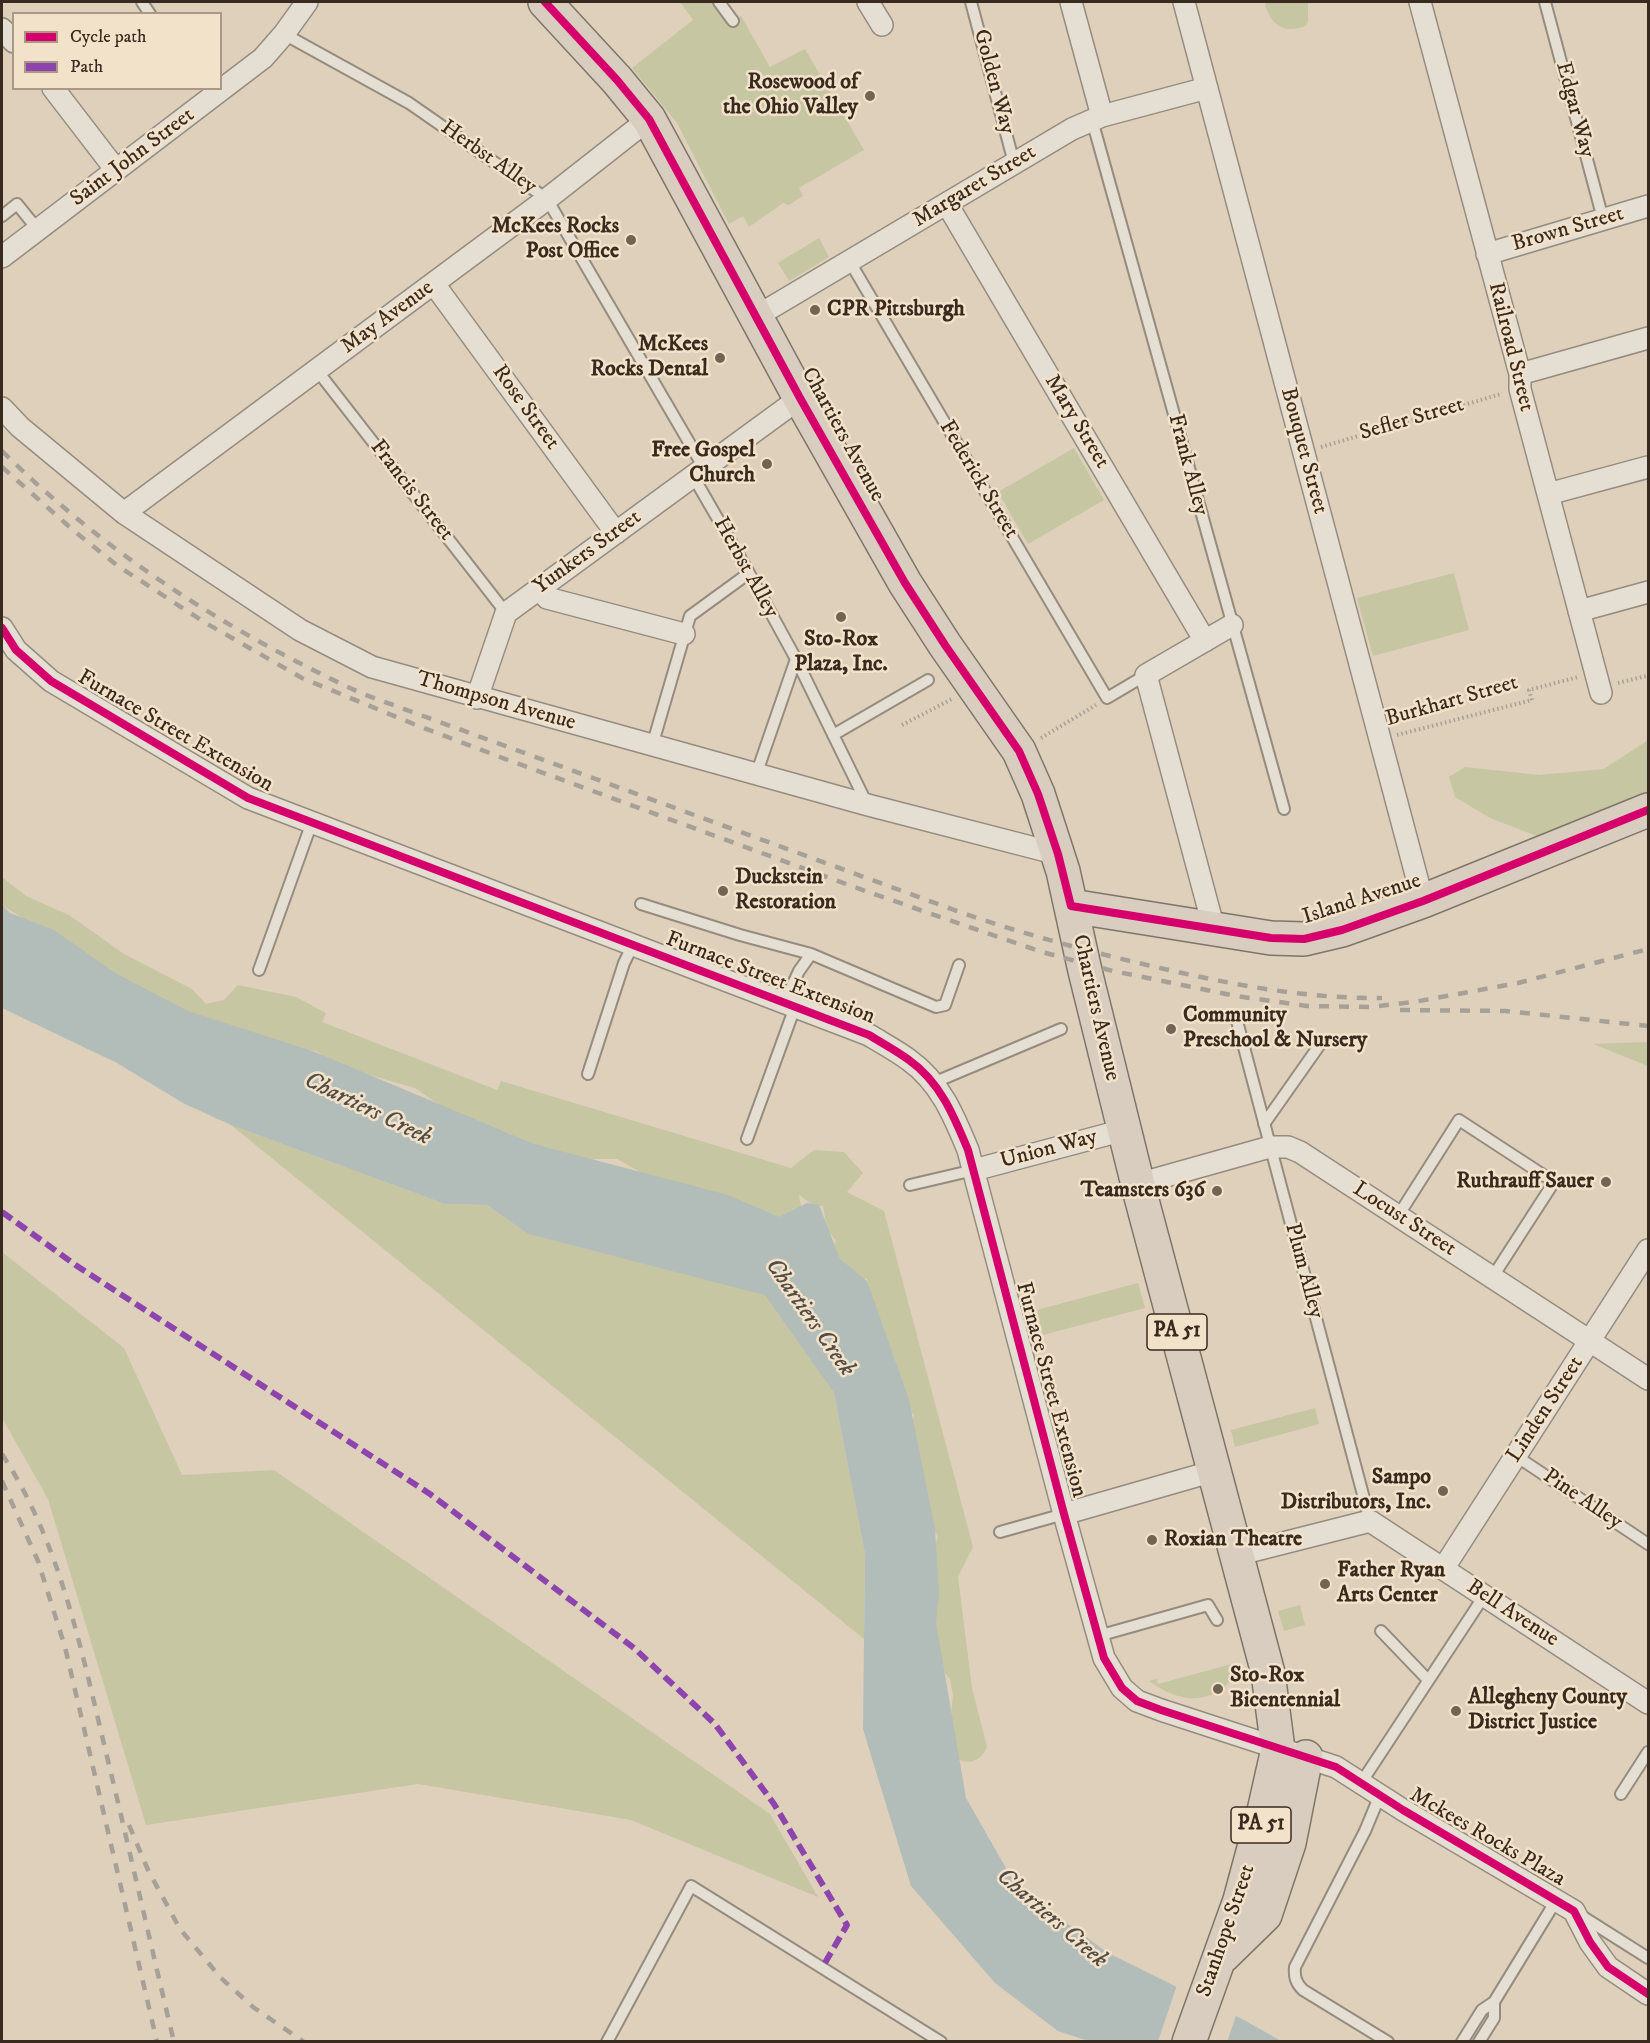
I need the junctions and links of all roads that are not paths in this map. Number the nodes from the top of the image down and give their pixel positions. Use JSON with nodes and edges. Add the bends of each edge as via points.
{"nodes":[{"id":1,"x":307,"y":2,"type":"edge"},
{"id":2,"x":719,"y":2,"type":"edge"},
{"id":3,"x":868,"y":2,"type":"edge"},
{"id":4,"x":971,"y":2,"type":"edge"},
{"id":5,"x":1071,"y":2,"type":"edge"},
{"id":6,"x":1184,"y":2,"type":"edge"},
{"id":7,"x":1420,"y":2,"type":"edge"},
{"id":8,"x":1545,"y":2,"type":"edge"},
{"id":9,"x":551,"y":3,"type":"edge"},
{"id":10,"x":733,"y":21,"type":"dead end"},
{"id":11,"x":882,"y":25,"type":"dead end"},
{"id":12,"x":284,"y":34,"type":"junction"},
{"id":13,"x":222,"y":85,"type":"edge"},
{"id":14,"x":1207,"y":88,"type":"junction"},
{"id":15,"x":55,"y":90,"type":"edge"},
{"id":16,"x":208,"y":94,"type":"edge"},
{"id":17,"x":1097,"y":118,"type":"junction"},
{"id":18,"x":649,"y":119,"type":"junction"},
{"id":19,"x":1014,"y":163,"type":"junction"},
{"id":20,"x":116,"y":170,"type":"junction"},
{"id":21,"x":547,"y":200,"type":"junction"},
{"id":22,"x":947,"y":204,"type":"junction"},
{"id":23,"x":1648,"y":206,"type":"edge"},
{"id":24,"x":2,"y":216,"type":"edge"},
{"id":25,"x":1603,"y":219,"type":"junction"},
{"id":26,"x":38,"y":230,"type":"junction"},
{"id":27,"x":1487,"y":254,"type":"junction"},
{"id":28,"x":2,"y":257,"type":"edge"},
{"id":29,"x":850,"y":262,"type":"junction"},
{"id":30,"x":434,"y":284,"type":"junction"},
{"id":31,"x":757,"y":316,"type":"junction"},
{"id":32,"x":1648,"y":338,"type":"edge"},
{"id":33,"x":316,"y":369,"type":"junction"},
{"id":34,"x":1520,"y":382,"type":"junction"},
{"id":35,"x":800,"y":398,"type":"junction"},
{"id":36,"x":2,"y":408,"type":"edge"},
{"id":37,"x":1648,"y":467,"type":"edge"},
{"id":38,"x":698,"y":472,"type":"junction"},
{"id":39,"x":1548,"y":494,"type":"junction"},
{"id":40,"x":124,"y":513,"type":"junction"},
{"id":41,"x":615,"y":533,"type":"junction"},
{"id":42,"x":749,"y":573,"type":"junction"},
{"id":43,"x":540,"y":588,"type":"junction"},
{"id":44,"x":1648,"y":592,"type":"edge"},
{"id":45,"x":1579,"y":611,"type":"junction"},
{"id":46,"x":506,"y":613,"type":"junction"},
{"id":47,"x":1232,"y":625,"type":"junction"},
{"id":48,"x":2,"y":628,"type":"edge"},
{"id":49,"x":684,"y":634,"type":"junction"},
{"id":50,"x":1205,"y":641,"type":"junction"},
{"id":51,"x":796,"y":659,"type":"junction"},
{"id":52,"x":1146,"y":675,"type":"junction"},
{"id":53,"x":928,"y":680,"type":"dead end"},
{"id":54,"x":1598,"y":685,"type":"road end"},
{"id":55,"x":477,"y":698,"type":"junction"},
{"id":56,"x":833,"y":735,"type":"junction"},
{"id":57,"x":652,"y":746,"type":"junction"},
{"id":58,"x":756,"y":775,"type":"junction"},
{"id":59,"x":868,"y":806,"type":"junction"},
{"id":60,"x":1284,"y":809,"type":"dead end"},
{"id":61,"x":1648,"y":810,"type":"edge"},
{"id":62,"x":312,"y":822,"type":"junction"},
{"id":63,"x":1058,"y":854,"type":"junction"},
{"id":64,"x":1423,"y":901,"type":"junction"},
{"id":65,"x":641,"y":904,"type":"dead end"},
{"id":66,"x":1071,"y":906,"type":"junction"},
{"id":67,"x":1214,"y":929,"type":"junction"},
{"id":68,"x":633,"y":945,"type":"junction"},
{"id":69,"x":811,"y":954,"type":"junction"},
{"id":70,"x":959,"y":965,"type":"dead end"},
{"id":71,"x":259,"y":970,"type":"dead end"},
{"id":72,"x":790,"y":1005,"type":"junction"},
{"id":73,"x":1237,"y":1021,"type":"dead end"},
{"id":74,"x":1060,"y":1029,"type":"dead end"},
{"id":75,"x":1321,"y":1043,"type":"dead end"},
{"id":76,"x":588,"y":1074,"type":"dead end"},
{"id":77,"x":933,"y":1083,"type":"junction"},
{"id":78,"x":1264,"y":1124,"type":"junction"},
{"id":79,"x":1124,"y":1130,"type":"junction"},
{"id":80,"x":747,"y":1139,"type":"dead end"},
{"id":81,"x":1270,"y":1148,"type":"junction"},
{"id":82,"x":974,"y":1170,"type":"junction"},
{"id":83,"x":1138,"y":1184,"type":"junction"},
{"id":84,"x":910,"y":1185,"type":"dead end"},
{"id":85,"x":1398,"y":1216,"type":"junction"},
{"id":86,"x":1648,"y":1250,"type":"edge"},
{"id":87,"x":1492,"y":1278,"type":"junction"},
{"id":88,"x":1590,"y":1341,"type":"junction"},
{"id":89,"x":1648,"y":1379,"type":"edge"},
{"id":90,"x":1516,"y":1456,"type":"junction"},
{"id":91,"x":1214,"y":1471,"type":"junction"},
{"id":92,"x":1064,"y":1514,"type":"junction"},
{"id":93,"x":1370,"y":1521,"type":"junction"},
{"id":94,"x":1000,"y":1532,"type":"dead end"},
{"id":95,"x":1648,"y":1544,"type":"edge"},
{"id":96,"x":1236,"y":1555,"type":"junction"},
{"id":97,"x":1443,"y":1569,"type":"junction"},
{"id":98,"x":1484,"y":1596,"type":"junction"},
{"id":99,"x":1217,"y":1620,"type":"dead end"},
{"id":100,"x":1381,"y":1631,"type":"dead end"},
{"id":101,"x":1098,"y":1636,"type":"junction"},
{"id":102,"x":1428,"y":1680,"type":"junction"},
{"id":103,"x":1648,"y":1703,"type":"edge"},
{"id":104,"x":1648,"y":1752,"type":"edge"},
{"id":105,"x":1292,"y":1753,"type":"junction"},
{"id":106,"x":1361,"y":1783,"type":"junction"},
{"id":107,"x":1621,"y":1794,"type":"dead end"},
{"id":108,"x":1380,"y":1795,"type":"junction"},
{"id":109,"x":1565,"y":1905,"type":"junction"},
{"id":110,"x":1648,"y":1958,"type":"edge"},
{"id":111,"x":1648,"y":1994,"type":"edge"},
{"id":112,"x":1494,"y":2002,"type":"junction"},
{"id":113,"x":607,"y":2042,"type":"edge"},
{"id":114,"x":941,"y":2042,"type":"edge"},
{"id":115,"x":1189,"y":2042,"type":"edge"},
{"id":116,"x":1388,"y":2042,"type":"edge"},
{"id":117,"x":1462,"y":2042,"type":"edge"},
{"id":118,"x":1479,"y":2042,"type":"edge"}],
"edges":[{"from":1,"to":12,"type":"street","name":"Saint John Street"},
{"from":2,"to":10,"type":"lane"},
{"from":3,"to":11,"type":"street"},
{"from":4,"to":19,"type":"lane","name":"Golden Way"},
{"from":5,"to":17,"type":"street"},
{"from":6,"to":14,"type":"street","name":"Bouquet Street"},
{"from":7,"to":27,"type":"street","name":"Railroad Street"},
{"from":8,"to":25,"type":"lane","name":"Edgar Way"},
{"from":9,"to":18,"type":"main road","name":"Chartiers Avenue"},
{"from":12,"to":13,"type":"street","name":"Saint John Street","via":[[263,58]]},
{"from":12,"to":21,"type":"lane","name":"Herbst Alley","via":[[409,103]]},
{"from":14,"to":17,"type":"street","name":"Margaret Street"},
{"from":14,"to":64,"type":"street","name":"Bouquet Street"},
{"from":15,"to":20,"type":"street"},
{"from":16,"to":20,"type":"street","name":"Saint John Street"},
{"from":17,"to":19,"type":"street","name":"Margaret Street"},
{"from":17,"to":47,"type":"lane","name":"Frank Alley"},
{"from":18,"to":21,"type":"street","name":"May Avenue"},
{"from":18,"to":31,"type":"main road","name":"Chartiers Avenue"},
{"from":19,"to":22,"type":"street","name":"Margaret Street"},
{"from":20,"to":26,"type":"street","name":"Saint John Street"},
{"from":21,"to":30,"type":"street","name":"May Avenue"},
{"from":21,"to":38,"type":"lane","name":"Herbst Alley"},
{"from":22,"to":29,"type":"street","name":"Margaret Street"},
{"from":22,"to":50,"type":"street","name":"Mary Street"},
{"from":23,"to":25,"type":"street","name":"Brown Street"},
{"from":24,"to":26,"type":"lane","via":[[17,204]]},
{"from":25,"to":27,"type":"street","name":"Brown Street"},
{"from":26,"to":28,"type":"street","name":"Saint John Street"},
{"from":27,"to":34,"type":"street","name":"Railroad Street"},
{"from":29,"to":31,"type":"street","name":"Margaret Street"},
{"from":29,"to":52,"type":"lane","name":"Federick Street","via":[[1107,698]]},
{"from":30,"to":33,"type":"street","name":"May Avenue"},
{"from":30,"to":41,"type":"street","name":"Rose Street"},
{"from":31,"to":35,"type":"main road","name":"Chartiers Avenue"},
{"from":32,"to":34,"type":"street"},
{"from":33,"to":40,"type":"street","name":"May Avenue"},
{"from":33,"to":46,"type":"lane","name":"Francis Street"},
{"from":34,"to":39,"type":"street","name":"Railroad Street"},
{"from":35,"to":38,"type":"street","name":"Yunkers Street"},
{"from":35,"to":63,"type":"main road","name":"Chartiers Avenue","via":[[905,583],[1019,751]]},
{"from":36,"to":40,"type":"street","name":"Thompson Avenue"},
{"from":37,"to":39,"type":"street"},
{"from":38,"to":41,"type":"street","name":"Yunkers Street"},
{"from":38,"to":42,"type":"lane","name":"Herbst Alley"},
{"from":39,"to":45,"type":"street","name":"Railroad Street"},
{"from":40,"to":55,"type":"street","name":"Thompson Avenue","via":[[300,630],[372,667]]},
{"from":41,"to":43,"type":"street","name":"Yunkers Street"},
{"from":42,"to":49,"type":"lane","via":[[690,616]]},
{"from":42,"to":51,"type":"lane","name":"Herbst Alley"},
{"from":43,"to":46,"type":"street","name":"Yunkers Street"},
{"from":43,"to":49,"type":"street","via":[[547,598]]},
{"from":44,"to":45,"type":"street"},
{"from":45,"to":54,"type":"street","name":"Railroad Street"},
{"from":46,"to":55,"type":"street"},
{"from":47,"to":50,"type":"street"},
{"from":47,"to":60,"type":"lane","name":"Frank Alley"},
{"from":48,"to":62,"type":"street","name":"Furnace Street Extension","via":[[16,650],[51,681],[248,798]]},
{"from":49,"to":57,"type":"lane"},
{"from":50,"to":52,"type":"street"},
{"from":51,"to":56,"type":"lane","name":"Herbst Alley"},
{"from":51,"to":58,"type":"lane"},
{"from":52,"to":67,"type":"street"},
{"from":53,"to":56,"type":"lane"},
{"from":55,"to":57,"type":"street","name":"Thompson Avenue"},
{"from":56,"to":59,"type":"lane","name":"Herbst Alley"},
{"from":57,"to":58,"type":"street","name":"Thompson Avenue"},
{"from":58,"to":59,"type":"street","name":"Thompson Avenue"},
{"from":59,"to":63,"type":"street","name":"Thompson Avenue"},
{"from":61,"to":64,"type":"main road","name":"Island Avenue"},
{"from":62,"to":68,"type":"street","name":"Furnace Street Extension"},
{"from":62,"to":71,"type":"lane"},
{"from":63,"to":66,"type":"main road","name":"Chartiers Avenue"},
{"from":64,"to":67,"type":"main road","name":"Island Avenue","via":[[1304,939]]},
{"from":65,"to":69,"type":"lane"},
{"from":66,"to":67,"type":"main road","name":"Island Avenue"},
{"from":66,"to":79,"type":"main road","name":"Chartiers Avenue","number":"PA 51"},
{"from":68,"to":72,"type":"street","name":"Furnace Street Extension"},
{"from":68,"to":76,"type":"lane"},
{"from":69,"to":70,"type":"lane","via":[[936,1007],[945,1005]]},
{"from":69,"to":72,"type":"lane","via":[[799,970]]},
{"from":72,"to":77,"type":"street","name":"Furnace Street Extension","via":[[869,1035],[910,1060]]},
{"from":72,"to":80,"type":"lane"},
{"from":73,"to":78,"type":"lane","name":"Plum Alley"},
{"from":74,"to":77,"type":"lane"},
{"from":75,"to":78,"type":"lane"},
{"from":77,"to":82,"type":"street","name":"Furnace Street Extension","via":[[958,1125]]},
{"from":78,"to":81,"type":"lane","name":"Plum Alley"},
{"from":79,"to":82,"type":"street","name":"Union Way"},
{"from":79,"to":83,"type":"main road","name":"Chartiers Avenue","number":"PA 51"},
{"from":81,"to":83,"type":"street","name":"Locust Street"},
{"from":81,"to":85,"type":"street","name":"Locust Street","via":[[1288,1147],[1300,1152]]},
{"from":81,"to":93,"type":"lane","name":"Plum Alley"},
{"from":82,"to":84,"type":"lane"},
{"from":82,"to":92,"type":"street","name":"Furnace Street Extension"},
{"from":83,"to":91,"type":"main road","name":"Chartiers Avenue","number":"PA 51"},
{"from":85,"to":87,"type":"street","name":"Locust Street"},
{"from":85,"to":87,"type":"lane","via":[[1459,1120],[1554,1182]]},
{"from":86,"to":88,"type":"street","name":"Linden Street"},
{"from":87,"to":88,"type":"street","name":"Locust Street"},
{"from":88,"to":89,"type":"street","name":"Locust Street"},
{"from":88,"to":90,"type":"street","name":"Linden Street"},
{"from":90,"to":95,"type":"lane","name":"Pine Alley"},
{"from":90,"to":97,"type":"street","name":"Linden Street"},
{"from":91,"to":92,"type":"street"},
{"from":91,"to":96,"type":"main road","name":"Chartiers Avenue","number":"PA 51"},
{"from":92,"to":94,"type":"lane"},
{"from":92,"to":101,"type":"street","name":"Furnace Street Extension"},
{"from":93,"to":96,"type":"street"},
{"from":93,"to":97,"type":"street","name":"Bell Avenue"},
{"from":96,"to":105,"type":"main road","name":"Chartiers Avenue","number":"PA 51"},
{"from":97,"to":98,"type":"street","name":"Bell Avenue"},
{"from":98,"to":102,"type":"lane"},
{"from":98,"to":103,"type":"street","name":"Bell Avenue"},
{"from":99,"to":101,"type":"lane","via":[[1208,1605]]},
{"from":100,"to":102,"type":"lane"},
{"from":101,"to":105,"type":"street","name":"Furnace Street Extension","via":[[1116,1680],[1134,1699]]},
{"from":102,"to":106,"type":"lane"},
{"from":104,"to":107,"type":"lane"},
{"from":105,"to":106,"type":"street","name":"Mckees Rocks Plaza","via":[[1336,1767]]},
{"from":105,"to":115,"type":"main road","name":"Stanhope Street","number":"PA 51","via":[[1252,1856],[1227,1948]]},
{"from":106,"to":108,"type":"street","name":"Mckees Rocks Plaza"},
{"from":108,"to":109,"type":"street","name":"Mckees Rocks Plaza"},
{"from":108,"to":116,"type":"lane","via":[[1294,1973],[1303,1990]]},
{"from":109,"to":110,"type":"lane"},
{"from":109,"to":111,"type":"street","name":"Mckees Rocks Plaza","via":[[1608,1967]]},
{"from":109,"to":112,"type":"lane"},
{"from":112,"to":117,"type":"lane","via":[[1482,2010]]},
{"from":112,"to":118,"type":"lane","via":[[1494,2018]]},
{"from":113,"to":114,"type":"lane","via":[[691,1886]]}]}
